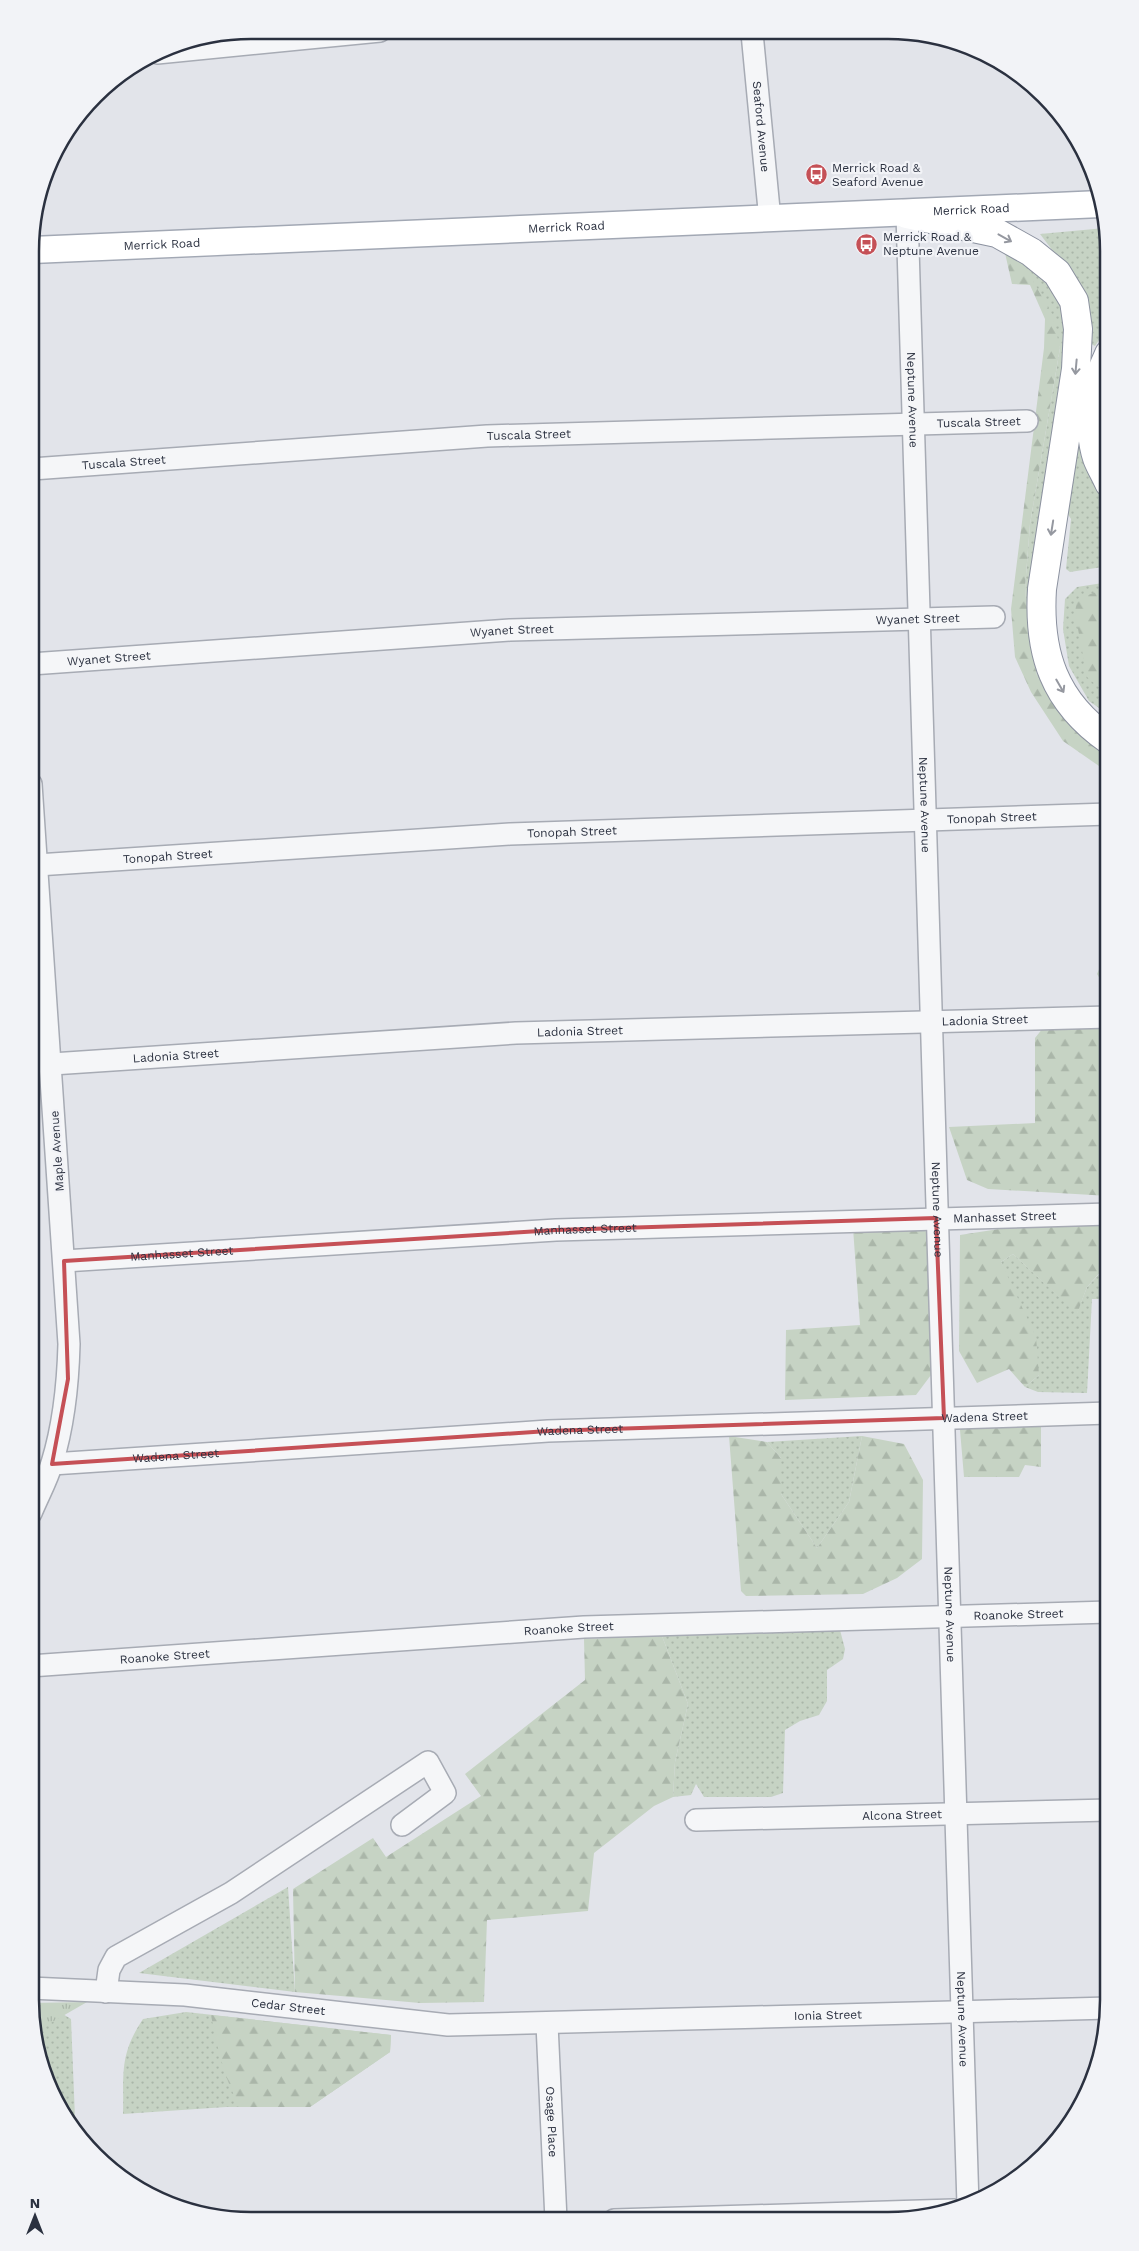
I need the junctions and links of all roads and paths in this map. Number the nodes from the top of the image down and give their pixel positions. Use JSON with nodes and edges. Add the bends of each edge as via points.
{"nodes":[{"id":1,"x":299,"y":39,"type":"edge"},
{"id":2,"x":753,"y":39,"type":"edge"},
{"id":3,"x":181,"y":51,"type":"edge"},
{"id":4,"x":1095,"y":204,"type":"edge"},
{"id":5,"x":907,"y":214,"type":"junction"},
{"id":6,"x":770,"y":220,"type":"junction"},
{"id":7,"x":39,"y":250,"type":"edge"},
{"id":8,"x":1100,"y":379,"type":"edge"},
{"id":9,"x":1027,"y":421,"type":"dead end"},
{"id":10,"x":913,"y":424,"type":"junction"},
{"id":11,"x":1100,"y":463,"type":"edge"},
{"id":12,"x":39,"y":468,"type":"edge"},
{"id":13,"x":994,"y":617,"type":"dead end"},
{"id":14,"x":919,"y":620,"type":"junction"},
{"id":15,"x":39,"y":663,"type":"edge"},
{"id":16,"x":1100,"y":732,"type":"edge"},
{"id":17,"x":1100,"y":814,"type":"edge"},
{"id":18,"x":926,"y":821,"type":"junction"},
{"id":19,"x":39,"y":865,"type":"edge"},
{"id":20,"x":39,"y":892,"type":"edge"},
{"id":21,"x":1100,"y":1017,"type":"edge"},
{"id":22,"x":931,"y":1022,"type":"junction"},
{"id":23,"x":52,"y":1064,"type":"junction"},
{"id":24,"x":1100,"y":1214,"type":"edge"},
{"id":25,"x":936,"y":1218,"type":"junction"},
{"id":26,"x":64,"y":1261,"type":"junction"},
{"id":27,"x":1100,"y":1413,"type":"edge"},
{"id":28,"x":944,"y":1418,"type":"junction"},
{"id":29,"x":52,"y":1464,"type":"junction"},
{"id":30,"x":39,"y":1493,"type":"edge"},
{"id":31,"x":1100,"y":1612,"type":"edge"},
{"id":32,"x":950,"y":1616,"type":"junction"},
{"id":33,"x":39,"y":1665,"type":"edge"},
{"id":34,"x":1100,"y":1810,"type":"edge"},
{"id":35,"x":956,"y":1814,"type":"junction"},
{"id":36,"x":696,"y":1820,"type":"dead end"},
{"id":37,"x":402,"y":1825,"type":"dead end"},
{"id":38,"x":39,"y":1988,"type":"edge"},
{"id":39,"x":106,"y":1992,"type":"junction"},
{"id":40,"x":1100,"y":2008,"type":"edge"},
{"id":41,"x":962,"y":2012,"type":"junction"},
{"id":42,"x":547,"y":2024,"type":"junction"},
{"id":43,"x":968,"y":2196,"type":"edge"},
{"id":44,"x":556,"y":2212,"type":"edge"}],
"edges":[{"from":1,"to":3,"type":"street"},
{"from":2,"to":6,"type":"street","name":"Seaford Avenue"},
{"from":4,"to":5,"type":"main road","name":"Merrick Road"},
{"from":5,"to":6,"type":"main road","name":"Merrick Road"},
{"from":5,"to":10,"type":"street","name":"Neptune Avenue"},
{"from":5,"to":16,"type":"highway","one_way":true,"via":[[997,233],[1031,252],[1057,273],[1074,301],[1078,329],[1076,369],[1040,619],[1044,649],[1055,680],[1072,708]]},
{"from":6,"to":7,"type":"main road","name":"Merrick Road"},
{"from":8,"to":11,"type":"highway","via":[[1091,425]]},
{"from":9,"to":10,"type":"street","name":"Tuscala Street"},
{"from":10,"to":12,"type":"street","name":"Tuscala Street","via":[[487,436]]},
{"from":10,"to":14,"type":"street","name":"Neptune Avenue"},
{"from":13,"to":14,"type":"street","name":"Wyanet Street"},
{"from":14,"to":15,"type":"street","name":"Wyanet Street","via":[[510,630]]},
{"from":14,"to":18,"type":"street","name":"Neptune Avenue"},
{"from":17,"to":18,"type":"street","name":"Tonopah Street"},
{"from":18,"to":19,"type":"street","name":"Tonopah Street","via":[[510,834]]},
{"from":18,"to":22,"type":"street","name":"Neptune Avenue"},
{"from":20,"to":23,"type":"street","name":"Maple Avenue"},
{"from":21,"to":22,"type":"street","name":"Ladonia Street"},
{"from":22,"to":23,"type":"street","name":"Ladonia Street","via":[[516,1033]]},
{"from":22,"to":25,"type":"street","name":"Neptune Avenue"},
{"from":23,"to":26,"type":"street","name":"Maple Avenue"},
{"from":24,"to":25,"type":"street","name":"Manhasset Street"},
{"from":25,"to":26,"type":"street","name":"Manhasset Street","via":[[556,1230]]},
{"from":25,"to":28,"type":"street","name":"Neptune Avenue"},
{"from":26,"to":29,"type":"street","name":"Maple Avenue","via":[[68,1380]]},
{"from":27,"to":28,"type":"street","name":"Wadena Street"},
{"from":28,"to":29,"type":"street","name":"Wadena Street","via":[[548,1431]]},
{"from":28,"to":32,"type":"street","name":"Neptune Avenue"},
{"from":29,"to":30,"type":"street","name":"Maple Avenue"},
{"from":31,"to":32,"type":"street","name":"Roanoke Street"},
{"from":32,"to":33,"type":"street","name":"Roanoke Street","via":[[584,1627]]},
{"from":32,"to":35,"type":"street","name":"Neptune Avenue"},
{"from":34,"to":35,"type":"street","name":"Alcona Street"},
{"from":35,"to":36,"type":"street","name":"Alcona Street"},
{"from":35,"to":41,"type":"street","name":"Neptune Avenue"},
{"from":37,"to":39,"type":"street","via":[[445,1793],[428,1762],[230,1892],[116,1957],[111,1962]]},
{"from":38,"to":39,"type":"street","name":"Cedar Street"},
{"from":39,"to":42,"type":"street","name":"Cedar Street","via":[[185,1995],[448,2025]]},
{"from":40,"to":41,"type":"street","name":"Ionia Street"},
{"from":41,"to":42,"type":"street","name":"Ionia Street"},
{"from":41,"to":43,"type":"street","name":"Neptune Avenue"},
{"from":42,"to":44,"type":"street","name":"Osage Place"}]}
